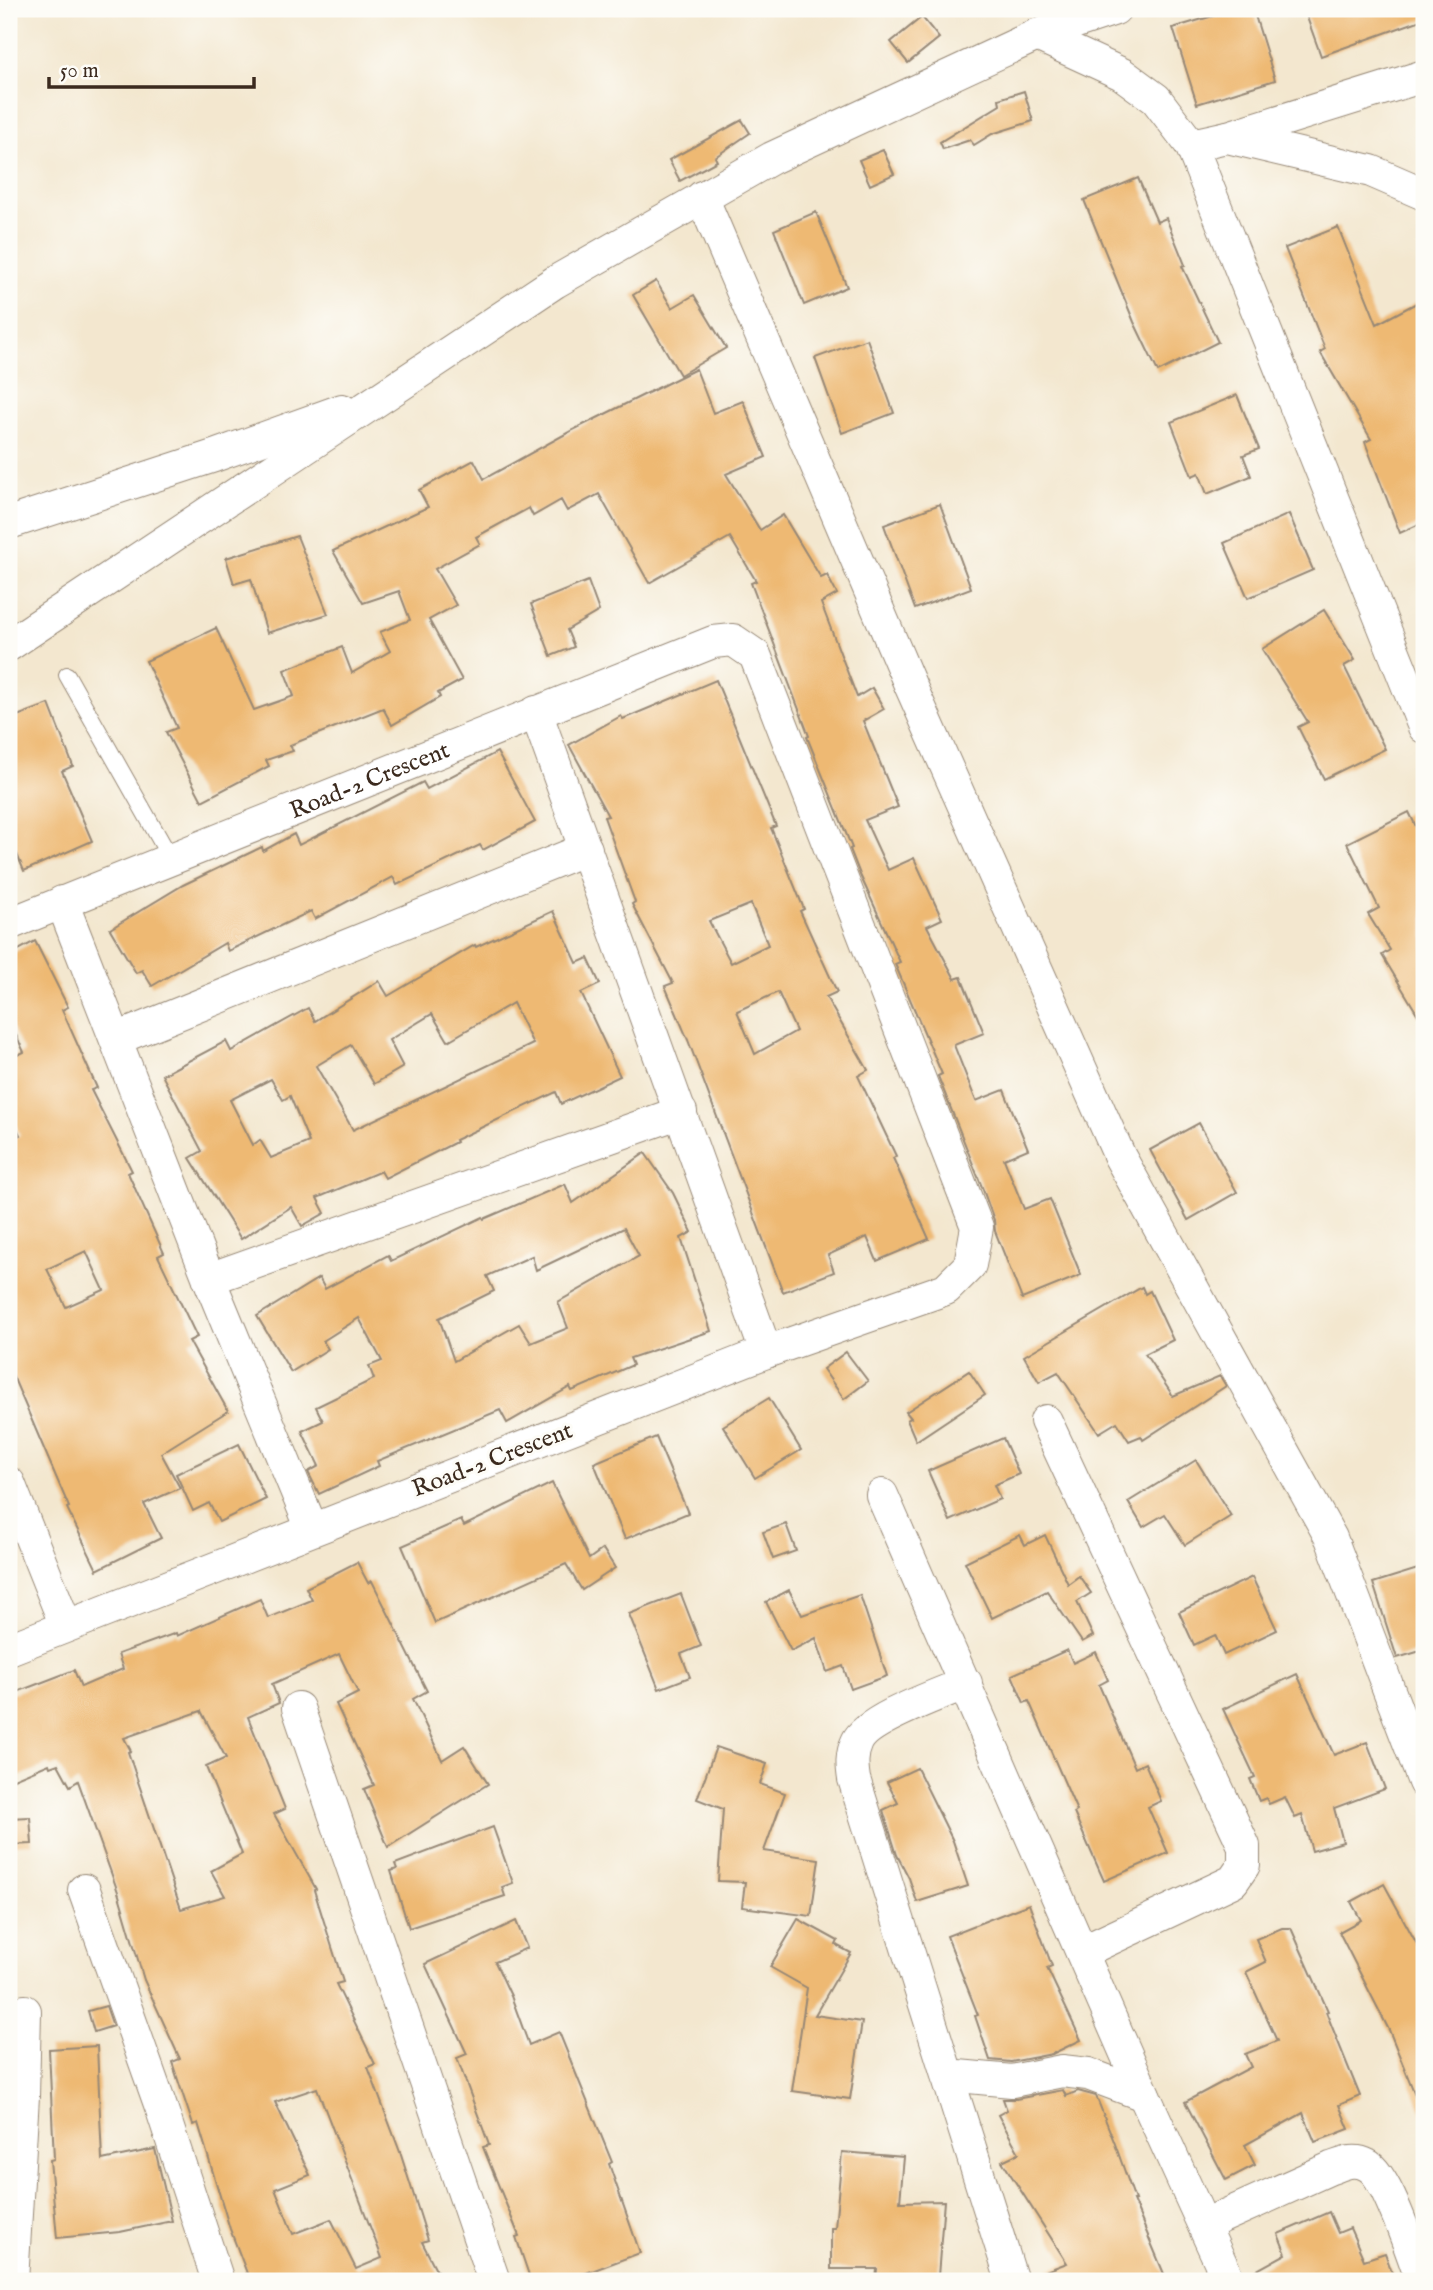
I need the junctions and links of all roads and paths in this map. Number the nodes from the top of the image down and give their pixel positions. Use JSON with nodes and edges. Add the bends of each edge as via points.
{"nodes":[{"id":1,"x":1115,"y":9,"type":"edge"},
{"id":2,"x":1037,"y":35,"type":"junction"},
{"id":3,"x":1424,"y":76,"type":"edge"},
{"id":4,"x":1227,"y":137,"type":"junction"},
{"id":5,"x":1191,"y":145,"type":"junction"},
{"id":6,"x":1424,"y":194,"type":"edge"},
{"id":7,"x":702,"y":197,"type":"junction"},
{"id":8,"x":389,"y":393,"type":"junction"},
{"id":9,"x":9,"y":523,"type":"edge"},
{"id":10,"x":9,"y":645,"type":"edge"},
{"id":11,"x":67,"y":675,"type":"dead end"},
{"id":12,"x":536,"y":712,"type":"junction"},
{"id":13,"x":1424,"y":727,"type":"edge"},
{"id":14,"x":586,"y":849,"type":"junction"},
{"id":15,"x":171,"y":859,"type":"junction"},
{"id":16,"x":62,"y":902,"type":"junction"},
{"id":17,"x":9,"y":924,"type":"edge"},
{"id":18,"x":116,"y":1040,"type":"junction"},
{"id":19,"x":681,"y":1112,"type":"junction"},
{"id":20,"x":209,"y":1279,"type":"junction"},
{"id":21,"x":766,"y":1352,"type":"junction"},
{"id":22,"x":1046,"y":1421,"type":"dead end"},
{"id":23,"x":9,"y":1483,"type":"edge"},
{"id":24,"x":882,"y":1495,"type":"dead end"},
{"id":25,"x":312,"y":1528,"type":"junction"},
{"id":26,"x":66,"y":1626,"type":"junction"},
{"id":27,"x":9,"y":1649,"type":"edge"},
{"id":28,"x":965,"y":1683,"type":"junction"},
{"id":29,"x":298,"y":1708,"type":"dead end"},
{"id":30,"x":1424,"y":1782,"type":"edge"},
{"id":31,"x":84,"y":1890,"type":"dead end"},
{"id":32,"x":1082,"y":1952,"type":"junction"},
{"id":33,"x":25,"y":2011,"type":"dead end"},
{"id":34,"x":947,"y":2076,"type":"junction"},
{"id":35,"x":1144,"y":2095,"type":"junction"},
{"id":36,"x":1204,"y":2225,"type":"junction"},
{"id":37,"x":1217,"y":2276,"type":"edge"},
{"id":38,"x":12,"y":2281,"type":"edge"},
{"id":39,"x":218,"y":2281,"type":"edge"},
{"id":40,"x":494,"y":2281,"type":"edge"},
{"id":41,"x":1012,"y":2281,"type":"edge"},
{"id":42,"x":1422,"y":2281,"type":"edge"}],
"edges":[{"from":1,"to":2,"type":"street"},
{"from":2,"to":5,"type":"street","via":[[1122,74],[1156,99]]},
{"from":2,"to":7,"type":"street","via":[[772,158]]},
{"from":3,"to":4,"type":"street"},
{"from":4,"to":5,"type":"street"},
{"from":4,"to":6,"type":"street","via":[[1371,172]]},
{"from":5,"to":13,"type":"street"},
{"from":7,"to":8,"type":"street","via":[[555,282]]},
{"from":7,"to":30,"type":"street","via":[[911,687],[1120,1157],[1331,1538]]},
{"from":8,"to":9,"type":"street"},
{"from":8,"to":10,"type":"street"},
{"from":11,"to":15,"type":"lane"},
{"from":12,"to":14,"type":"street"},
{"from":12,"to":15,"type":"street","name":"Road-2 Crescent"},
{"from":12,"to":21,"type":"street","name":"Road-2 Crescent","via":[[713,642],[733,640],[755,654],[977,1227],[970,1265],[946,1289]]},
{"from":14,"to":18,"type":"street"},
{"from":14,"to":19,"type":"street"},
{"from":15,"to":16,"type":"street","name":"Road-2 Crescent"},
{"from":16,"to":17,"type":"street","name":"Road-2 Crescent"},
{"from":16,"to":18,"type":"street"},
{"from":18,"to":20,"type":"street"},
{"from":19,"to":20,"type":"street"},
{"from":19,"to":21,"type":"street"},
{"from":20,"to":25,"type":"street"},
{"from":21,"to":25,"type":"street","name":"Road-2 Crescent"},
{"from":22,"to":32,"type":"street","via":[[1244,1846],[1244,1865],[1233,1881]]},
{"from":23,"to":26,"type":"street"},
{"from":24,"to":28,"type":"street"},
{"from":25,"to":26,"type":"street","name":"Road-2 Crescent"},
{"from":26,"to":27,"type":"street","name":"Road-2 Crescent"},
{"from":28,"to":32,"type":"street"},
{"from":28,"to":34,"type":"street","via":[[874,1723],[858,1740],[851,1760]]},
{"from":29,"to":40,"type":"street"},
{"from":31,"to":39,"type":"street"},
{"from":32,"to":35,"type":"street"},
{"from":33,"to":38,"type":"street"},
{"from":34,"to":35,"type":"street","via":[[1012,2081],[1062,2071],[1088,2074]]},
{"from":34,"to":41,"type":"street"},
{"from":35,"to":36,"type":"street"},
{"from":36,"to":37,"type":"street"},
{"from":36,"to":42,"type":"street","via":[[1331,2168],[1352,2161],[1369,2165],[1386,2187]]}]}
